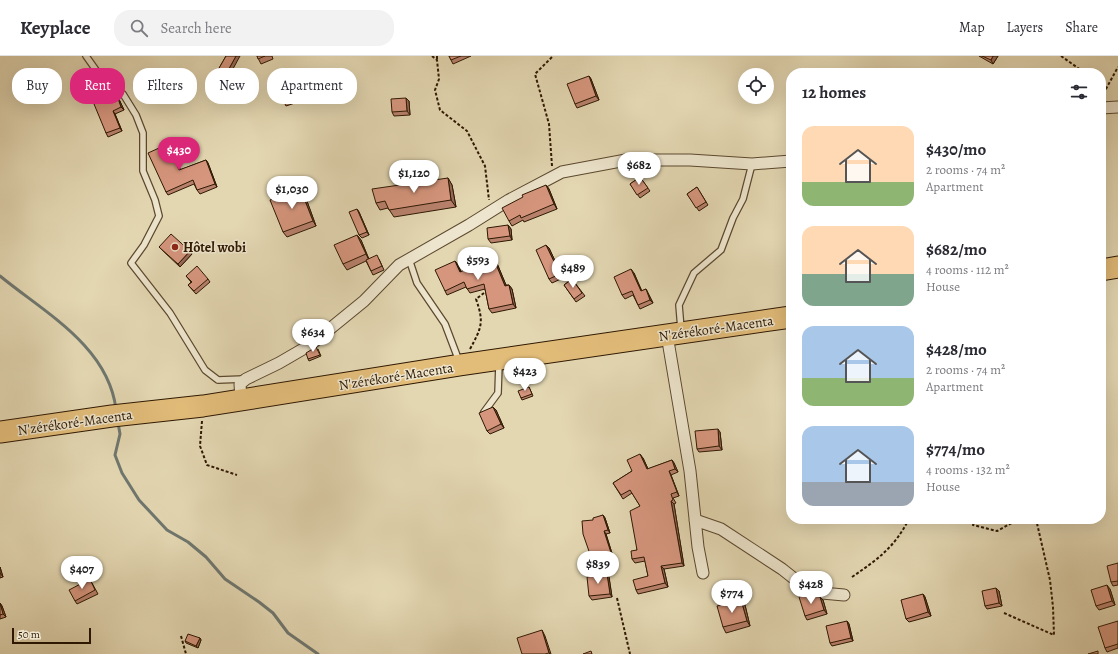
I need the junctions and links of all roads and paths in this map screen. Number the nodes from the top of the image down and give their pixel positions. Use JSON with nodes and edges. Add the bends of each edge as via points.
{"nodes":[{"id":1,"x":86,"y":56,"type":"edge"},
{"id":2,"x":432,"y":56,"type":"edge"},
{"id":3,"x":437,"y":56,"type":"edge"},
{"id":4,"x":553,"y":56,"type":"edge"},
{"id":5,"x":1062,"y":56,"type":"edge"},
{"id":6,"x":437,"y":60,"type":"junction"},
{"id":7,"x":1118,"y":67,"type":"edge"},
{"id":8,"x":1078,"y":68,"type":"edge"},
{"id":9,"x":1106,"y":89,"type":"edge"},
{"id":10,"x":1118,"y":107,"type":"edge"},
{"id":11,"x":1106,"y":108,"type":"edge"},
{"id":12,"x":786,"y":161,"type":"edge"},
{"id":13,"x":752,"y":164,"type":"junction"},
{"id":14,"x":552,"y":177,"type":"junction"},
{"id":15,"x":491,"y":212,"type":"junction"},
{"id":16,"x":409,"y":259,"type":"junction"},
{"id":17,"x":1118,"y":267,"type":"edge"},
{"id":18,"x":1106,"y":269,"type":"edge"},
{"id":19,"x":484,"y":293,"type":"edge"},
{"id":20,"x":786,"y":318,"type":"edge"},
{"id":21,"x":674,"y":334,"type":"junction"},
{"id":22,"x":499,"y":360,"type":"junction"},
{"id":23,"x":460,"y":365,"type":"junction"},
{"id":24,"x":246,"y":379,"type":"junction"},
{"id":25,"x":241,"y":400,"type":"junction"},
{"id":26,"x":203,"y":406,"type":"junction"},
{"id":27,"x":484,"y":412,"type":"edge"},
{"id":28,"x":0,"y":432,"type":"edge"},
{"id":29,"x":236,"y":475,"type":"dead end"},
{"id":30,"x":695,"y":520,"type":"junction"},
{"id":31,"x":906,"y":524,"type":"edge"},
{"id":32,"x":974,"y":524,"type":"edge"},
{"id":33,"x":1010,"y":524,"type":"edge"},
{"id":34,"x":1037,"y":524,"type":"edge"},
{"id":35,"x":703,"y":573,"type":"dead end"},
{"id":36,"x":852,"y":577,"type":"dead end"},
{"id":37,"x":844,"y":595,"type":"dead end"},
{"id":38,"x":617,"y":598,"type":"dead end"},
{"id":39,"x":1004,"y":613,"type":"dead end"},
{"id":40,"x":181,"y":636,"type":"dead end"},
{"id":41,"x":186,"y":654,"type":"edge"},
{"id":42,"x":630,"y":654,"type":"edge"}],
"edges":[{"from":1,"to":24,"type":"lane","via":[[103,80],[123,94],[143,133],[143,171],[159,216],[131,263],[170,313],[204,370],[218,380]]},
{"from":2,"to":6,"type":"path"},
{"from":3,"to":6,"type":"path"},
{"from":4,"to":14,"type":"path","via":[[536,74],[549,124]]},
{"from":5,"to":8,"type":"path"},
{"from":6,"to":15,"type":"path","via":[[439,79],[435,90],[440,110],[468,131],[485,166]]},
{"from":7,"to":9,"type":"path"},
{"from":10,"to":11,"type":"street"},
{"from":12,"to":13,"type":"street"},
{"from":13,"to":14,"type":"street","via":[[690,160],[626,160],[562,172]]},
{"from":13,"to":21,"type":"lane","via":[[743,199],[721,250],[694,273],[679,305]]},
{"from":14,"to":15,"type":"street"},
{"from":15,"to":16,"type":"street"},
{"from":16,"to":23,"type":"lane","via":[[417,283],[445,324]]},
{"from":16,"to":24,"type":"street","via":[[399,265],[364,301],[310,345]]},
{"from":17,"to":18,"type":"highway"},
{"from":19,"to":23,"type":"path","via":[[476,299],[482,324]]},
{"from":20,"to":21,"type":"highway","name":"N'zérékoré-Macenta"},
{"from":21,"to":22,"type":"highway","name":"N'zérékoré-Macenta"},
{"from":21,"to":30,"type":"street"},
{"from":22,"to":23,"type":"highway","name":"N'zérékoré-Macenta"},
{"from":22,"to":27,"type":"lane","via":[[498,393]]},
{"from":23,"to":25,"type":"highway","name":"N'zérékoré-Macenta"},
{"from":24,"to":25,"type":"street","via":[[240,384]]},
{"from":25,"to":26,"type":"highway","name":"N'zérékoré-Macenta"},
{"from":26,"to":28,"type":"highway","name":"N'zérékoré-Macenta"},
{"from":26,"to":29,"type":"path","via":[[200,446],[207,465]]},
{"from":30,"to":35,"type":"street"},
{"from":30,"to":37,"type":"street","via":[[721,529],[782,569],[811,592]]},
{"from":31,"to":36,"type":"path","via":[[900,537],[879,558]]},
{"from":32,"to":33,"type":"path","via":[[997,531]]},
{"from":34,"to":39,"type":"path","via":[[1050,580],[1054,635]]},
{"from":38,"to":42,"type":"path"},
{"from":40,"to":41,"type":"path"}]}
